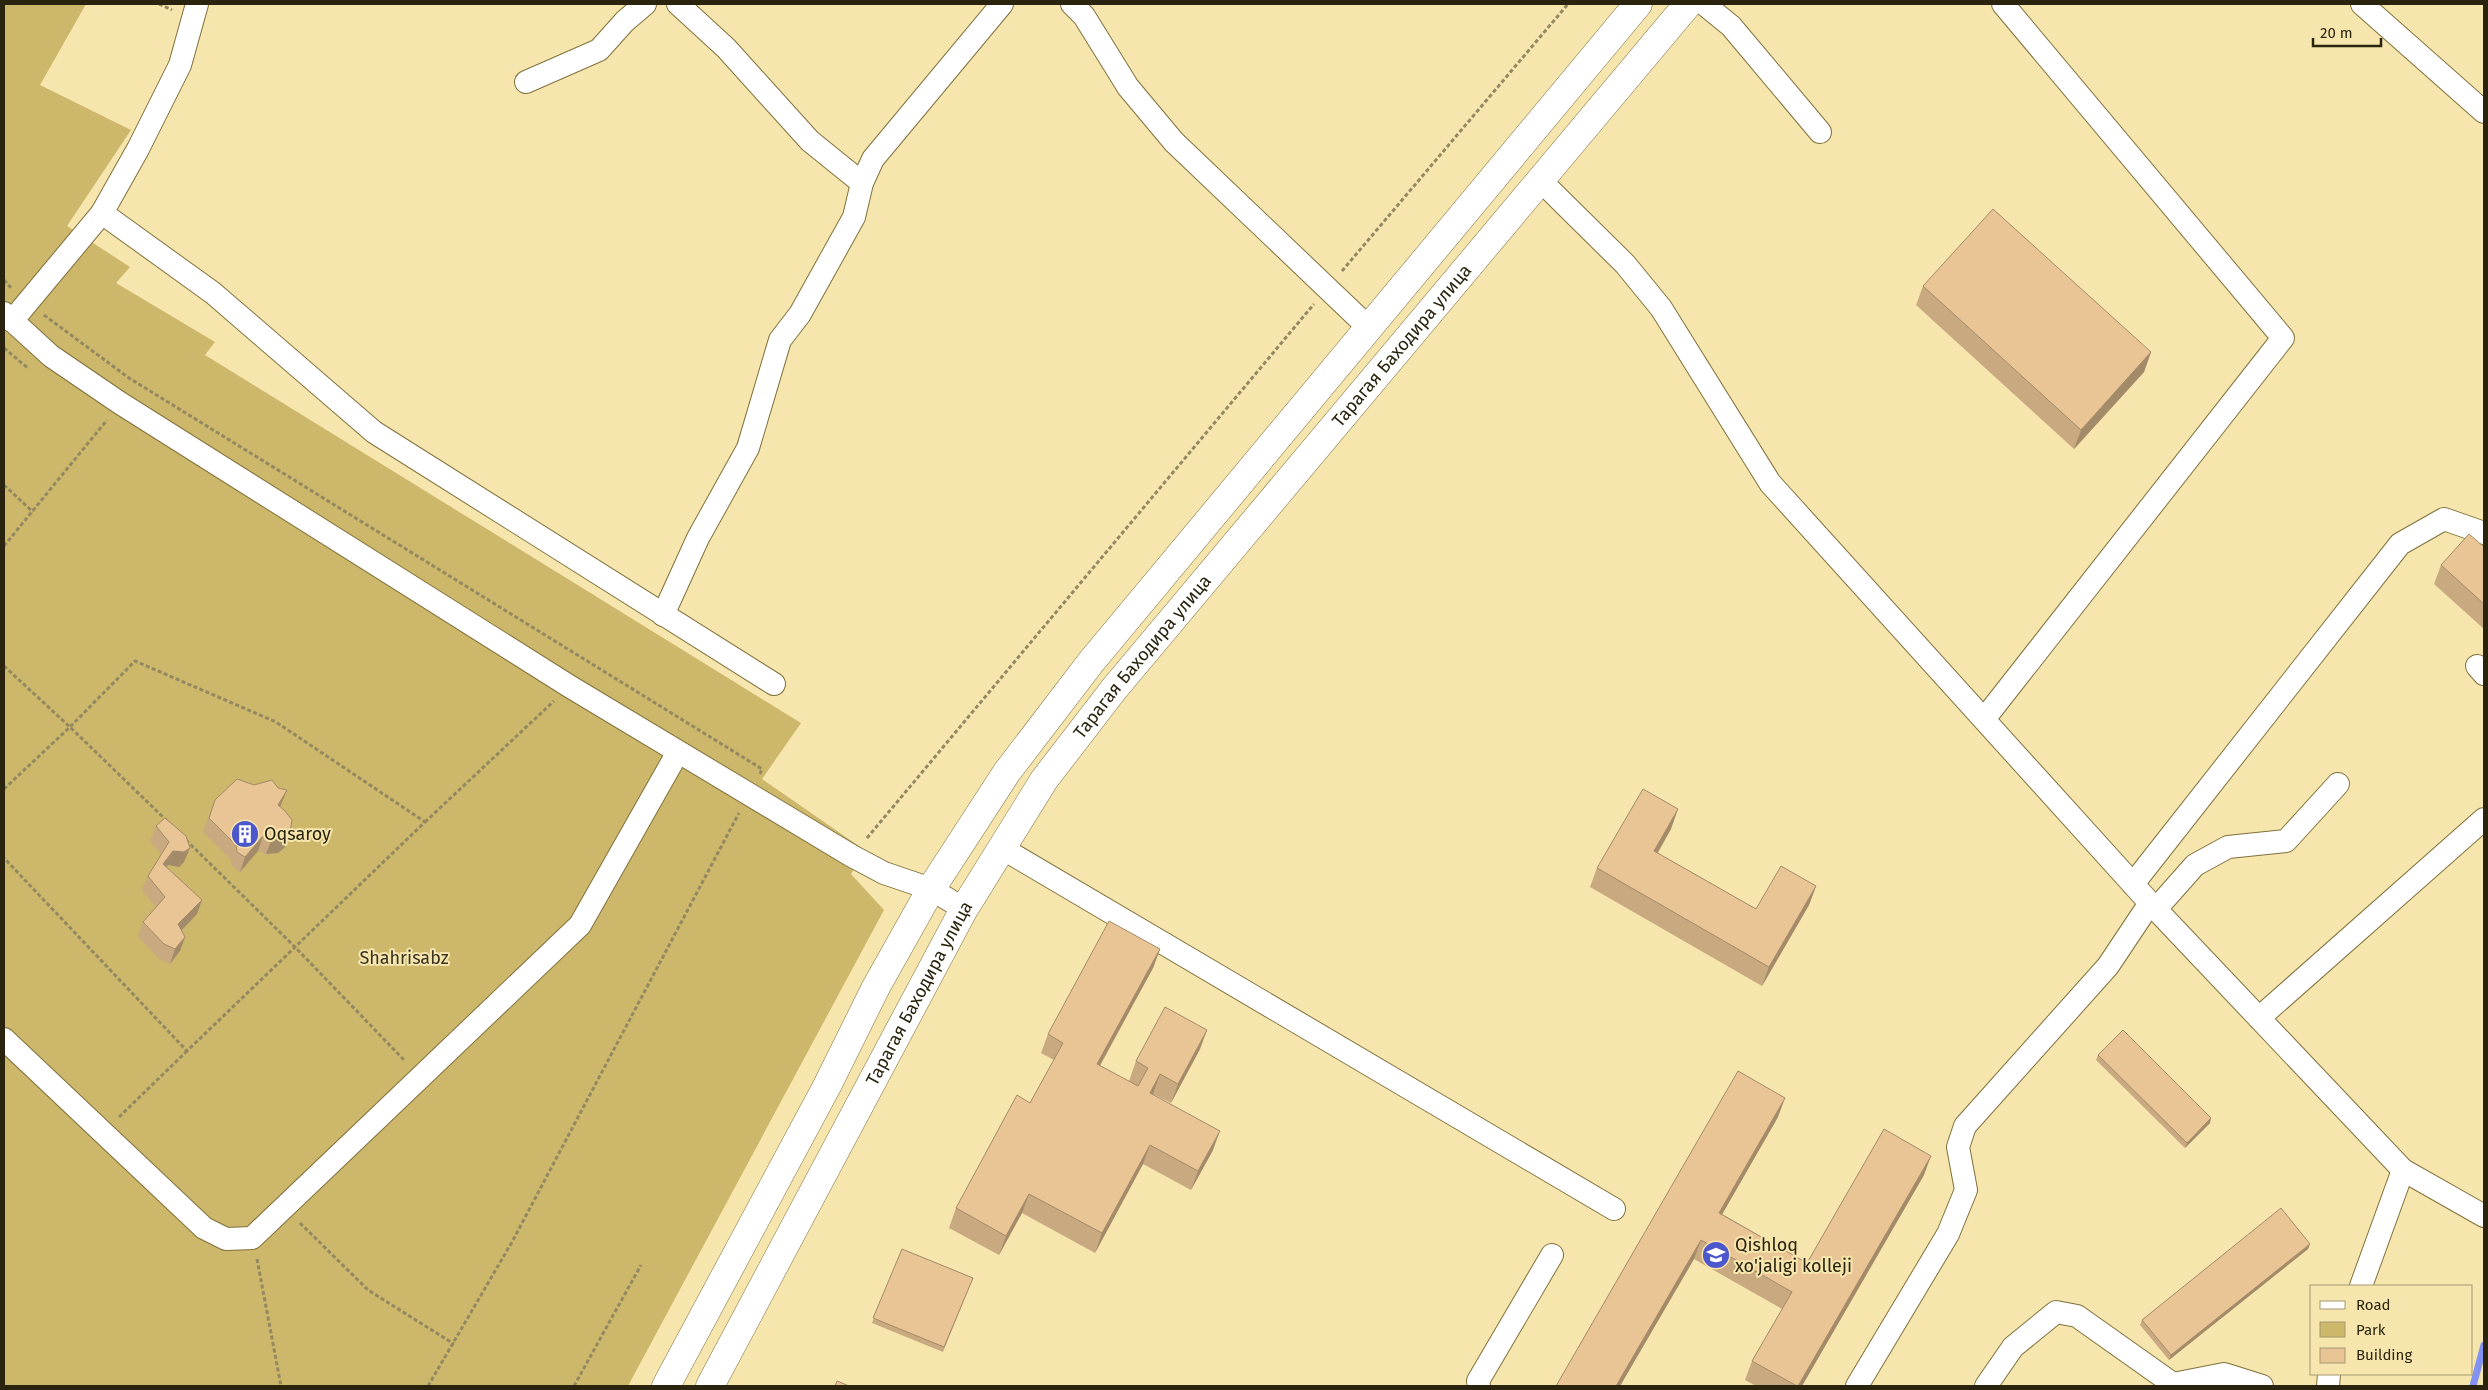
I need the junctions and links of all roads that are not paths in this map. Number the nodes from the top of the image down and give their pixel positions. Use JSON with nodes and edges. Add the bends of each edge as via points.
{"nodes":[{"id":1,"x":197,"y":4,"type":"edge"},
{"id":2,"x":645,"y":4,"type":"edge"},
{"id":3,"x":678,"y":4,"type":"edge"},
{"id":4,"x":1002,"y":4,"type":"edge"},
{"id":5,"x":1072,"y":4,"type":"edge"},
{"id":6,"x":1638,"y":4,"type":"edge"},
{"id":7,"x":1688,"y":4,"type":"edge"},
{"id":8,"x":1704,"y":4,"type":"edge"},
{"id":9,"x":2003,"y":4,"type":"edge"},
{"id":10,"x":2362,"y":4,"type":"edge"},
{"id":11,"x":526,"y":82,"type":"dead end"},
{"id":12,"x":2484,"y":112,"type":"edge"},
{"id":13,"x":1820,"y":132,"type":"dead end"},
{"id":14,"x":1540,"y":180,"type":"junction"},
{"id":15,"x":862,"y":183,"type":"junction"},
{"id":16,"x":102,"y":213,"type":"junction"},
{"id":17,"x":8,"y":317,"type":"edge"},
{"id":18,"x":1370,"y":328,"type":"junction"},
{"id":19,"x":2484,"y":533,"type":"edge"},
{"id":20,"x":663,"y":615,"type":"junction"},
{"id":21,"x":774,"y":684,"type":"dead end"},
{"id":22,"x":1984,"y":718,"type":"junction"},
{"id":23,"x":678,"y":752,"type":"junction"},
{"id":24,"x":2338,"y":784,"type":"dead end"},
{"id":25,"x":2484,"y":819,"type":"edge"},
{"id":26,"x":1000,"y":847,"type":"junction"},
{"id":27,"x":2133,"y":884,"type":"junction"},
{"id":28,"x":931,"y":889,"type":"junction"},
{"id":29,"x":2153,"y":906,"type":"junction"},
{"id":30,"x":964,"y":909,"type":"junction"},
{"id":31,"x":2259,"y":1018,"type":"junction"},
{"id":32,"x":4,"y":1039,"type":"edge"},
{"id":33,"x":2403,"y":1170,"type":"junction"},
{"id":34,"x":1614,"y":1209,"type":"dead end"},
{"id":35,"x":2484,"y":1216,"type":"edge"},
{"id":36,"x":1552,"y":1254,"type":"dead end"},
{"id":37,"x":2361,"y":1285,"type":"edge"},
{"id":38,"x":666,"y":1386,"type":"edge"},
{"id":39,"x":710,"y":1386,"type":"edge"},
{"id":40,"x":1479,"y":1386,"type":"edge"},
{"id":41,"x":1857,"y":1386,"type":"edge"},
{"id":42,"x":1986,"y":1386,"type":"edge"},
{"id":43,"x":2262,"y":1386,"type":"edge"}],
"edges":[{"from":1,"to":16,"type":"street","via":[[180,65]]},
{"from":2,"to":11,"type":"street","via":[[599,50]]},
{"from":3,"to":15,"type":"street","via":[[726,48],[810,141]]},
{"from":4,"to":15,"type":"street","via":[[873,159]]},
{"from":5,"to":18,"type":"street","via":[[1084,16],[1128,87],[1174,142]]},
{"from":6,"to":18,"type":"main road","name":"Тарагая Баходира улица"},
{"from":7,"to":14,"type":"main road","name":"Тарагая Баходира улица"},
{"from":8,"to":13,"type":"street","via":[[1731,26]]},
{"from":9,"to":22,"type":"street","via":[[2283,338]]},
{"from":10,"to":12,"type":"street"},
{"from":14,"to":22,"type":"street","via":[[1624,264],[1661,308],[1770,483]]},
{"from":14,"to":26,"type":"main road","name":"Тарагая Баходира улица","via":[[1114,689],[1044,780]]},
{"from":15,"to":20,"type":"street","via":[[854,217],[800,314],[780,340],[748,448],[698,538]]},
{"from":16,"to":17,"type":"street","via":[[27,303]]},
{"from":16,"to":20,"type":"street","via":[[213,293],[374,432]]},
{"from":17,"to":23,"type":"street","via":[[51,356],[120,403]]},
{"from":18,"to":28,"type":"main road","name":"Тарагая Баходира улица","via":[[1091,662],[1007,772]]},
{"from":19,"to":27,"type":"street","via":[[2444,519],[2400,544]]},
{"from":20,"to":21,"type":"street"},
{"from":22,"to":27,"type":"street"},
{"from":23,"to":28,"type":"street","via":[[852,856]]},
{"from":23,"to":32,"type":"street","via":[[580,925],[252,1238],[226,1239],[204,1228]]},
{"from":24,"to":29,"type":"street","via":[[2286,841],[2228,847],[2195,865]]},
{"from":25,"to":31,"type":"street"},
{"from":26,"to":30,"type":"main road","name":"Тарагая Баходира улица"},
{"from":26,"to":34,"type":"street"},
{"from":27,"to":29,"type":"street"},
{"from":28,"to":30,"type":"street"},
{"from":28,"to":38,"type":"main road","name":"Тарагая Баходира улица"},
{"from":29,"to":31,"type":"street"},
{"from":29,"to":41,"type":"street","via":[[2108,966],[1965,1126],[1958,1147],[1966,1190],[1948,1234]]},
{"from":30,"to":39,"type":"main road","name":"Тарагая Баходира улица"},
{"from":31,"to":33,"type":"street"},
{"from":33,"to":35,"type":"street"},
{"from":33,"to":37,"type":"street"},
{"from":36,"to":40,"type":"street","via":[[1478,1381]]},
{"from":42,"to":43,"type":"street","via":[[2013,1347],[2056,1312],[2077,1316],[2173,1384],[2224,1374]]}]}
